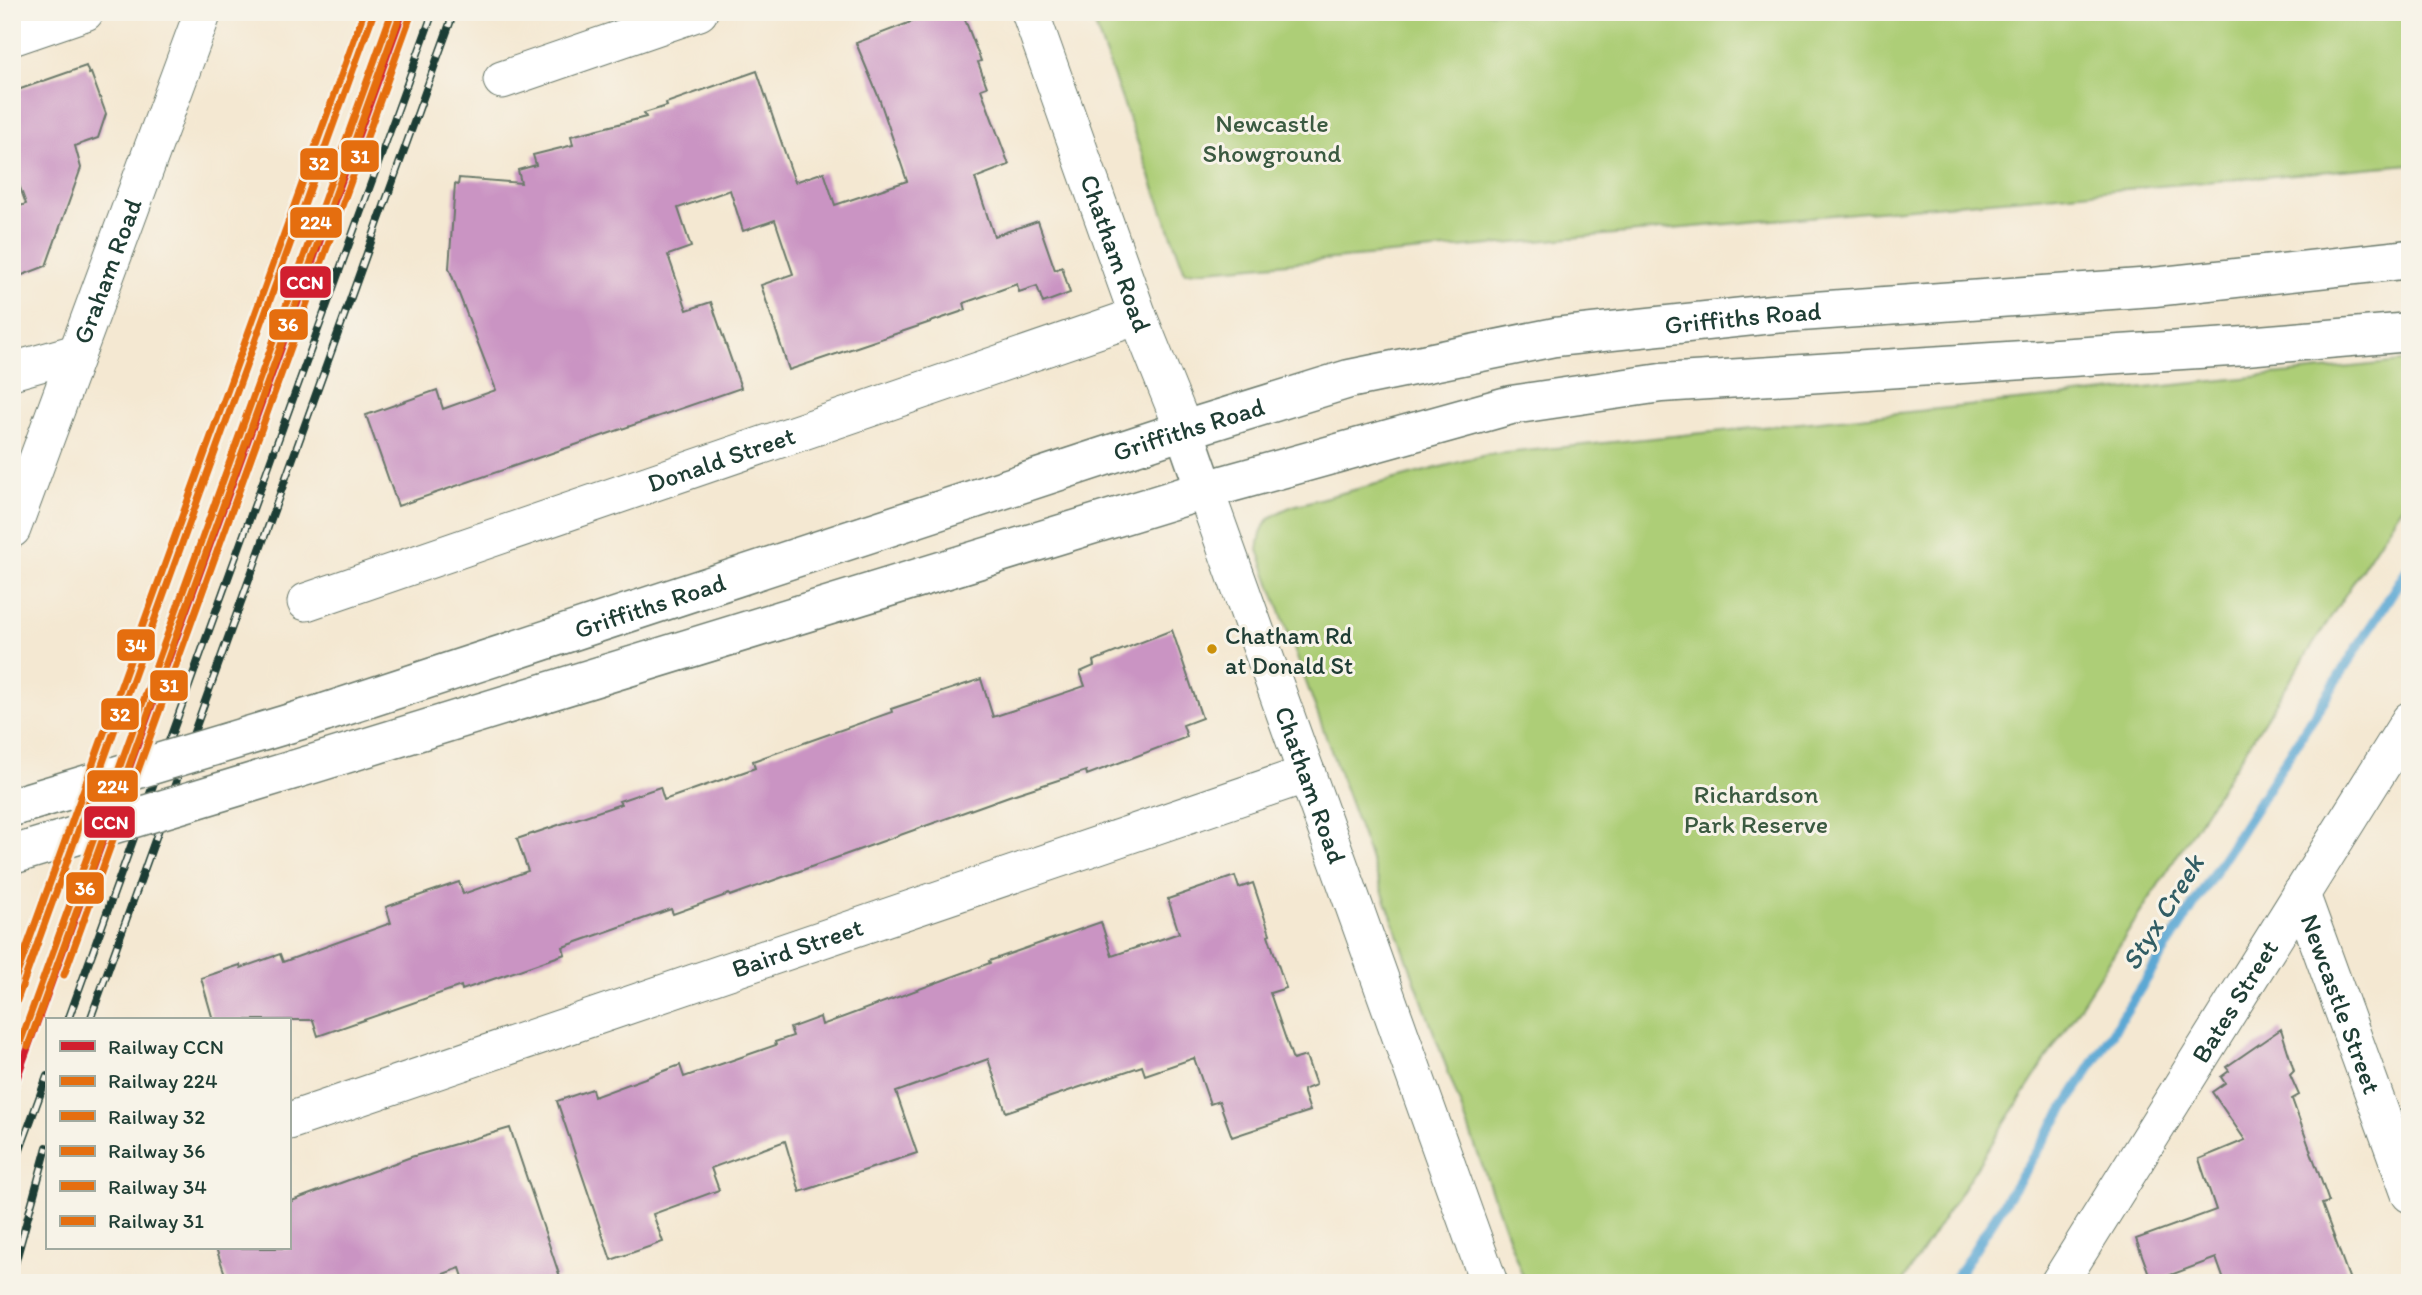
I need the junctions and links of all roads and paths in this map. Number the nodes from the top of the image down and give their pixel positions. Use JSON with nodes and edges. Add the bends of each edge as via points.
{"nodes":[{"id":1,"x":85,"y":12,"type":"edge"},
{"id":2,"x":203,"y":12,"type":"edge"},
{"id":3,"x":699,"y":12,"type":"edge"},
{"id":4,"x":1030,"y":12,"type":"edge"},
{"id":5,"x":12,"y":37,"type":"edge"},
{"id":6,"x":502,"y":80,"type":"dead end"},
{"id":7,"x":2410,"y":259,"type":"edge"},
{"id":8,"x":1138,"y":316,"type":"junction"},
{"id":9,"x":2410,"y":332,"type":"edge"},
{"id":10,"x":76,"y":353,"type":"junction"},
{"id":11,"x":12,"y":371,"type":"edge"},
{"id":12,"x":1184,"y":430,"type":"junction"},
{"id":13,"x":1205,"y":490,"type":"junction"},
{"id":14,"x":12,"y":529,"type":"edge"},
{"id":15,"x":306,"y":601,"type":"dead end"},
{"id":16,"x":2410,"y":720,"type":"edge"},
{"id":17,"x":1307,"y":775,"type":"junction"},
{"id":18,"x":12,"y":807,"type":"edge"},
{"id":19,"x":12,"y":855,"type":"edge"},
{"id":20,"x":2301,"y":894,"type":"junction"},
{"id":21,"x":290,"y":1121,"type":"edge"},
{"id":22,"x":2410,"y":1194,"type":"edge"},
{"id":23,"x":1489,"y":1283,"type":"edge"},
{"id":24,"x":2059,"y":1283,"type":"edge"}],
"edges":[{"from":1,"to":5,"type":"street"},
{"from":2,"to":10,"type":"street","name":"Graham Road"},
{"from":3,"to":6,"type":"street"},
{"from":4,"to":8,"type":"street","name":"Chatham Road"},
{"from":7,"to":12,"type":"highway","name":"Griffiths Road","via":[[2154,287],[1772,314],[1555,337],[1349,379]]},
{"from":8,"to":12,"type":"street","name":"Chatham Road"},
{"from":8,"to":15,"type":"street","name":"Donald Street"},
{"from":9,"to":13,"type":"highway","name":"Griffiths Road","via":[[1661,383],[1511,405]]},
{"from":10,"to":11,"type":"street"},
{"from":10,"to":14,"type":"street","name":"Graham Road"},
{"from":12,"to":13,"type":"highway","name":"Chatham Road"},
{"from":12,"to":18,"type":"highway","name":"Griffiths Road","bridge":true,"via":[[324,713]]},
{"from":13,"to":17,"type":"street","name":"Chatham Road"},
{"from":13,"to":19,"type":"highway","name":"Griffiths Road","bridge":true},
{"from":16,"to":20,"type":"street","name":"Bates Street"},
{"from":17,"to":21,"type":"street","name":"Baird Street"},
{"from":17,"to":23,"type":"street","name":"Chatham Road"},
{"from":20,"to":22,"type":"street","name":"Newcastle Street"},
{"from":20,"to":24,"type":"street","name":"Bates Street"}]}
